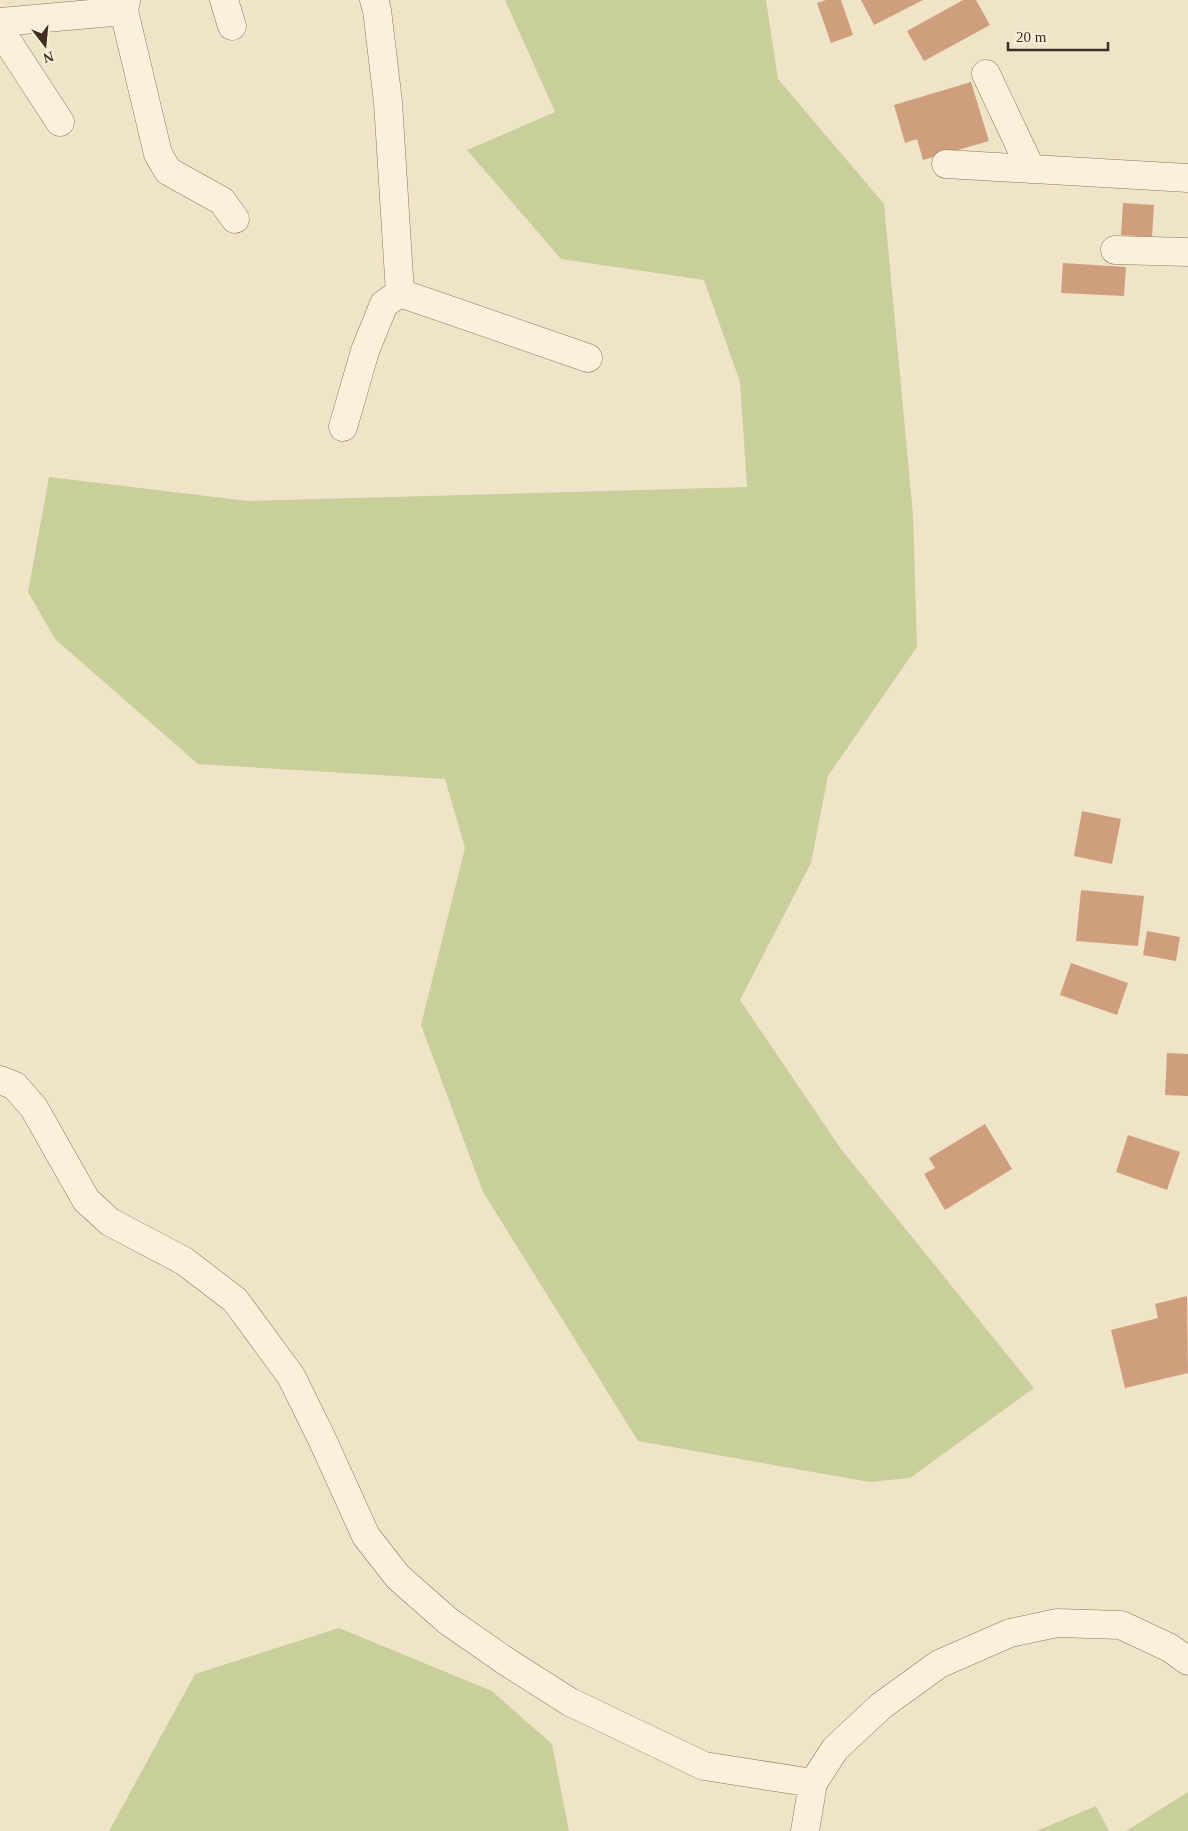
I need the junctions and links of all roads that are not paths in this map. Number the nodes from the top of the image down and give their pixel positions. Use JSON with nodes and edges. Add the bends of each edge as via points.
{"nodes":[{"id":1,"x":224,"y":0,"type":"edge"},
{"id":2,"x":374,"y":0,"type":"edge"},
{"id":3,"x":125,"y":6,"type":"edge"},
{"id":4,"x":0,"y":22,"type":"edge"},
{"id":5,"x":232,"y":26,"type":"dead end"},
{"id":6,"x":0,"y":30,"type":"edge"},
{"id":7,"x":986,"y":74,"type":"dead end"},
{"id":8,"x":60,"y":122,"type":"dead end"},
{"id":9,"x":946,"y":164,"type":"dead end"},
{"id":10,"x":1031,"y":168,"type":"junction"},
{"id":11,"x":1188,"y":178,"type":"edge"},
{"id":12,"x":235,"y":219,"type":"dead end"},
{"id":13,"x":1115,"y":250,"type":"dead end"},
{"id":14,"x":1188,"y":252,"type":"edge"},
{"id":15,"x":400,"y":293,"type":"junction"},
{"id":16,"x":588,"y":358,"type":"dead end"},
{"id":17,"x":343,"y":427,"type":"dead end"},
{"id":18,"x":0,"y":1080,"type":"edge"},
{"id":19,"x":1188,"y":1661,"type":"edge"},
{"id":20,"x":813,"y":1783,"type":"junction"},
{"id":21,"x":806,"y":1831,"type":"edge"}],
"edges":[{"from":1,"to":5,"type":"street"},
{"from":2,"to":15,"type":"street","via":[[388,102]]},
{"from":3,"to":4,"type":"street"},
{"from":3,"to":12,"type":"street","via":[[158,154],[168,171],[222,201]]},
{"from":6,"to":8,"type":"street"},
{"from":7,"to":10,"type":"street"},
{"from":9,"to":10,"type":"street"},
{"from":10,"to":11,"type":"street"},
{"from":13,"to":14,"type":"street"},
{"from":15,"to":16,"type":"street"},
{"from":15,"to":17,"type":"street","via":[[384,304]]},
{"from":18,"to":20,"type":"street","via":[[15,1086],[34,1108],[86,1200],[110,1222],[184,1261],[235,1300],[291,1376],[366,1536],[398,1577],[448,1621],[570,1702],[704,1766]]},
{"from":19,"to":20,"type":"street","via":[[1170,1648],[1121,1625],[1057,1623],[1010,1633],[939,1664],[882,1706],[835,1750]]},
{"from":20,"to":21,"type":"street"}]}
